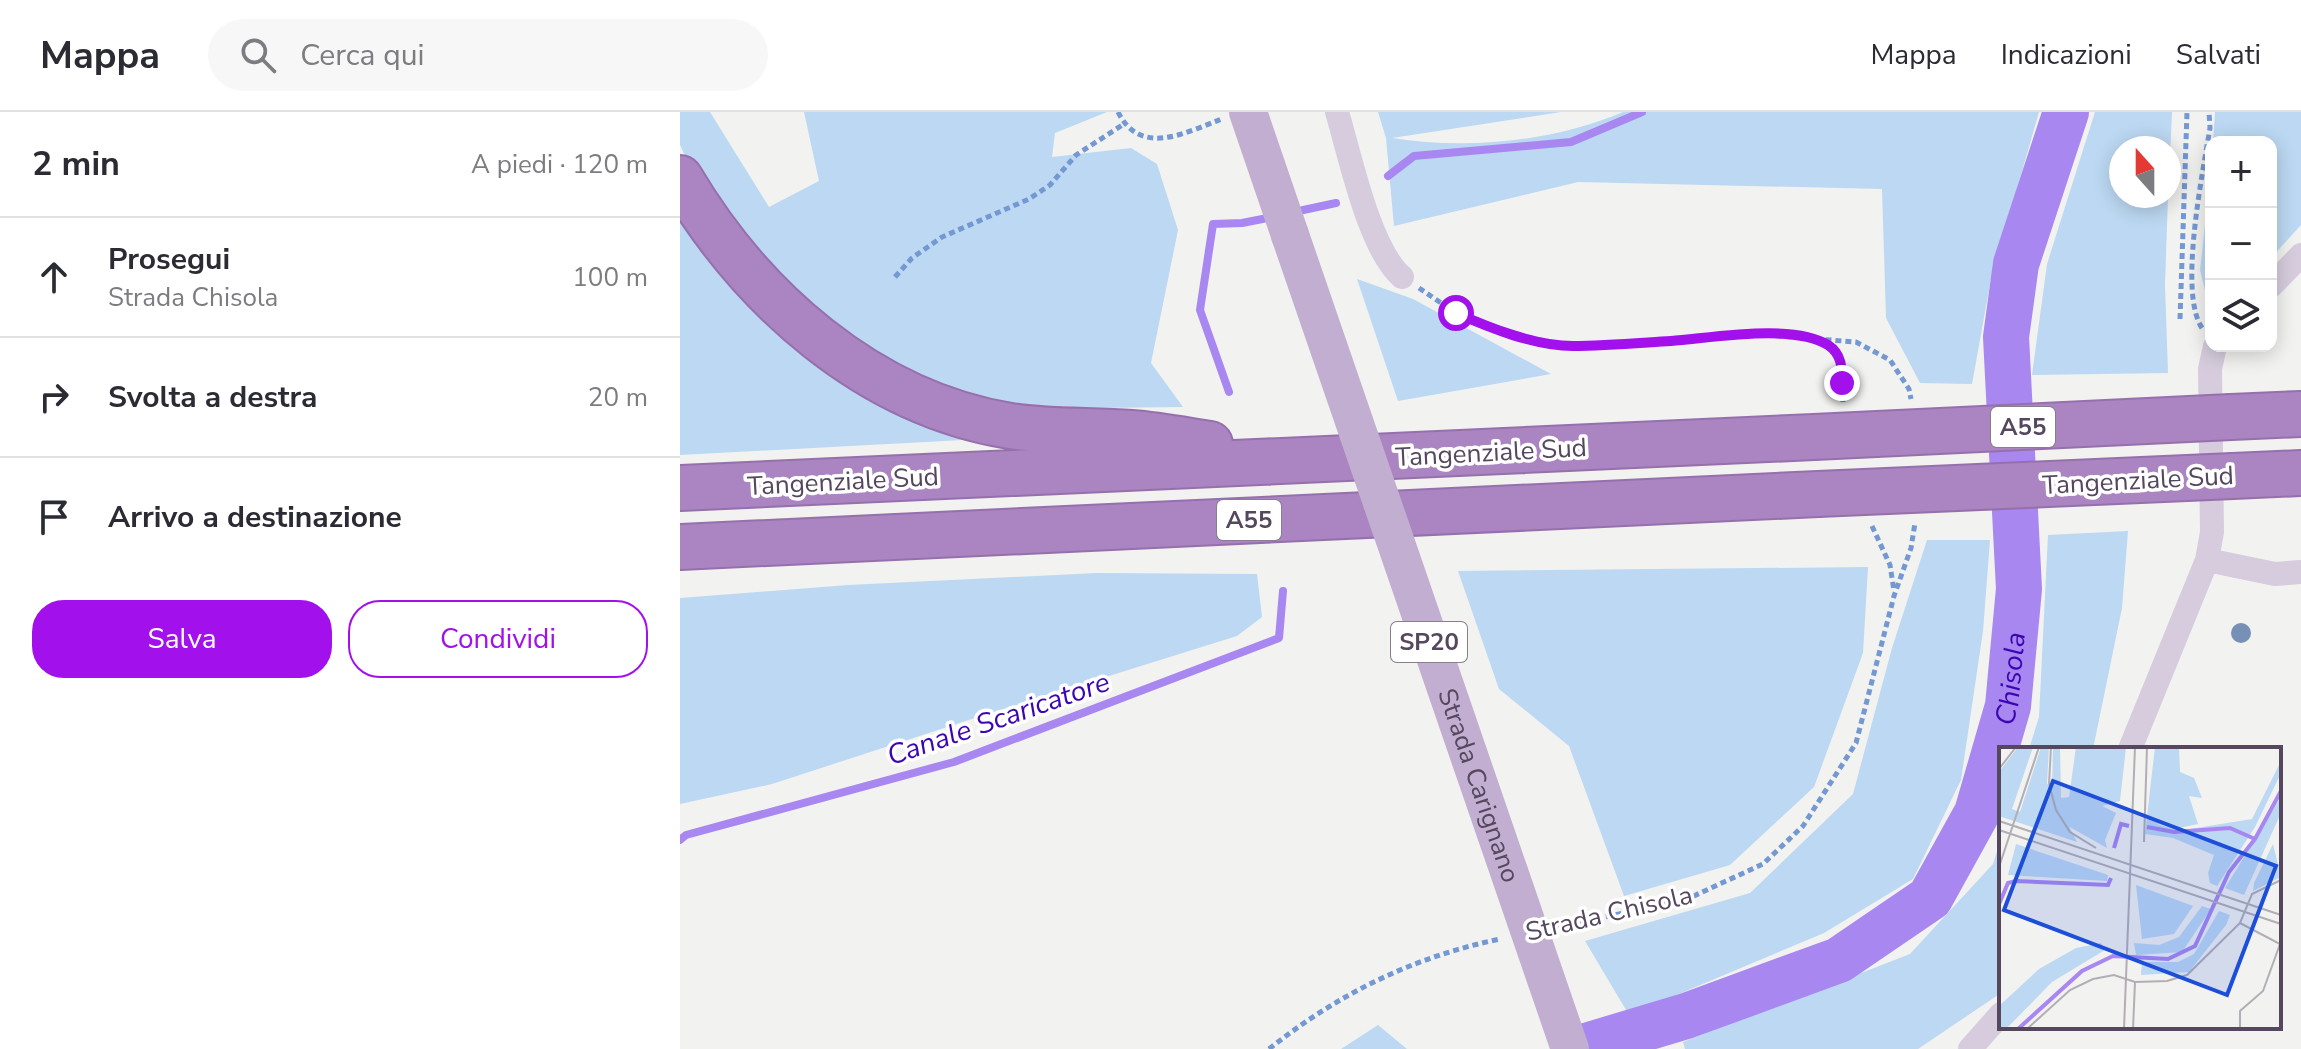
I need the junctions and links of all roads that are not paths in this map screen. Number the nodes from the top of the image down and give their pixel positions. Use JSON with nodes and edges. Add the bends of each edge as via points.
{"nodes":[{"id":1,"x":1337,"y":112,"type":"edge"},
{"id":2,"x":1238,"y":114,"type":"edge"},
{"id":3,"x":680,"y":178,"type":"edge"},
{"id":4,"x":2301,"y":255,"type":"edge"},
{"id":5,"x":1402,"y":277,"type":"road end"},
{"id":6,"x":2277,"y":280,"type":"edge"},
{"id":7,"x":2210,"y":352,"type":"edge"},
{"id":8,"x":2301,"y":414,"type":"edge"},
{"id":9,"x":1323,"y":459,"type":"junction"},
{"id":10,"x":2301,"y":473,"type":"edge"},
{"id":11,"x":680,"y":488,"type":"edge"},
{"id":12,"x":758,"y":543,"type":"junction"},
{"id":13,"x":680,"y":547,"type":"edge"},
{"id":14,"x":680,"y":556,"type":"edge"},
{"id":15,"x":2207,"y":560,"type":"junction"},
{"id":16,"x":2301,"y":572,"type":"edge"},
{"id":17,"x":2131,"y":747,"type":"edge"},
{"id":18,"x":1999,"y":1016,"type":"edge"},
{"id":19,"x":1570,"y":1049,"type":"edge"},
{"id":20,"x":1970,"y":1049,"type":"edge"}],
"edges":[{"from":1,"to":5,"type":"street","via":[[1385,258]]},
{"from":2,"to":19,"type":"main road","name":"Strada Carignano","number":"SP20","bridge":true},
{"from":3,"to":9,"type":"highway","via":[[737,259],[800,323],[831,349],[912,396],[960,415],[1010,426],[1131,433]]},
{"from":4,"to":6,"type":"street"},
{"from":7,"to":15,"type":"street","via":[[2212,532]]},
{"from":8,"to":9,"type":"highway","name":"Tangenziale Sud","number":"A55","bridge":true},
{"from":9,"to":11,"type":"highway","name":"Tangenziale Sud","number":"A55"},
{"from":10,"to":12,"type":"highway","name":"Tangenziale Sud","number":"A55","bridge":true},
{"from":12,"to":13,"type":"highway","name":"Tangenziale Sud","number":"A55"},
{"from":12,"to":14,"type":"highway"},
{"from":15,"to":16,"type":"street","via":[[2275,574]]},
{"from":15,"to":17,"type":"street"},
{"from":18,"to":20,"type":"street"}]}
